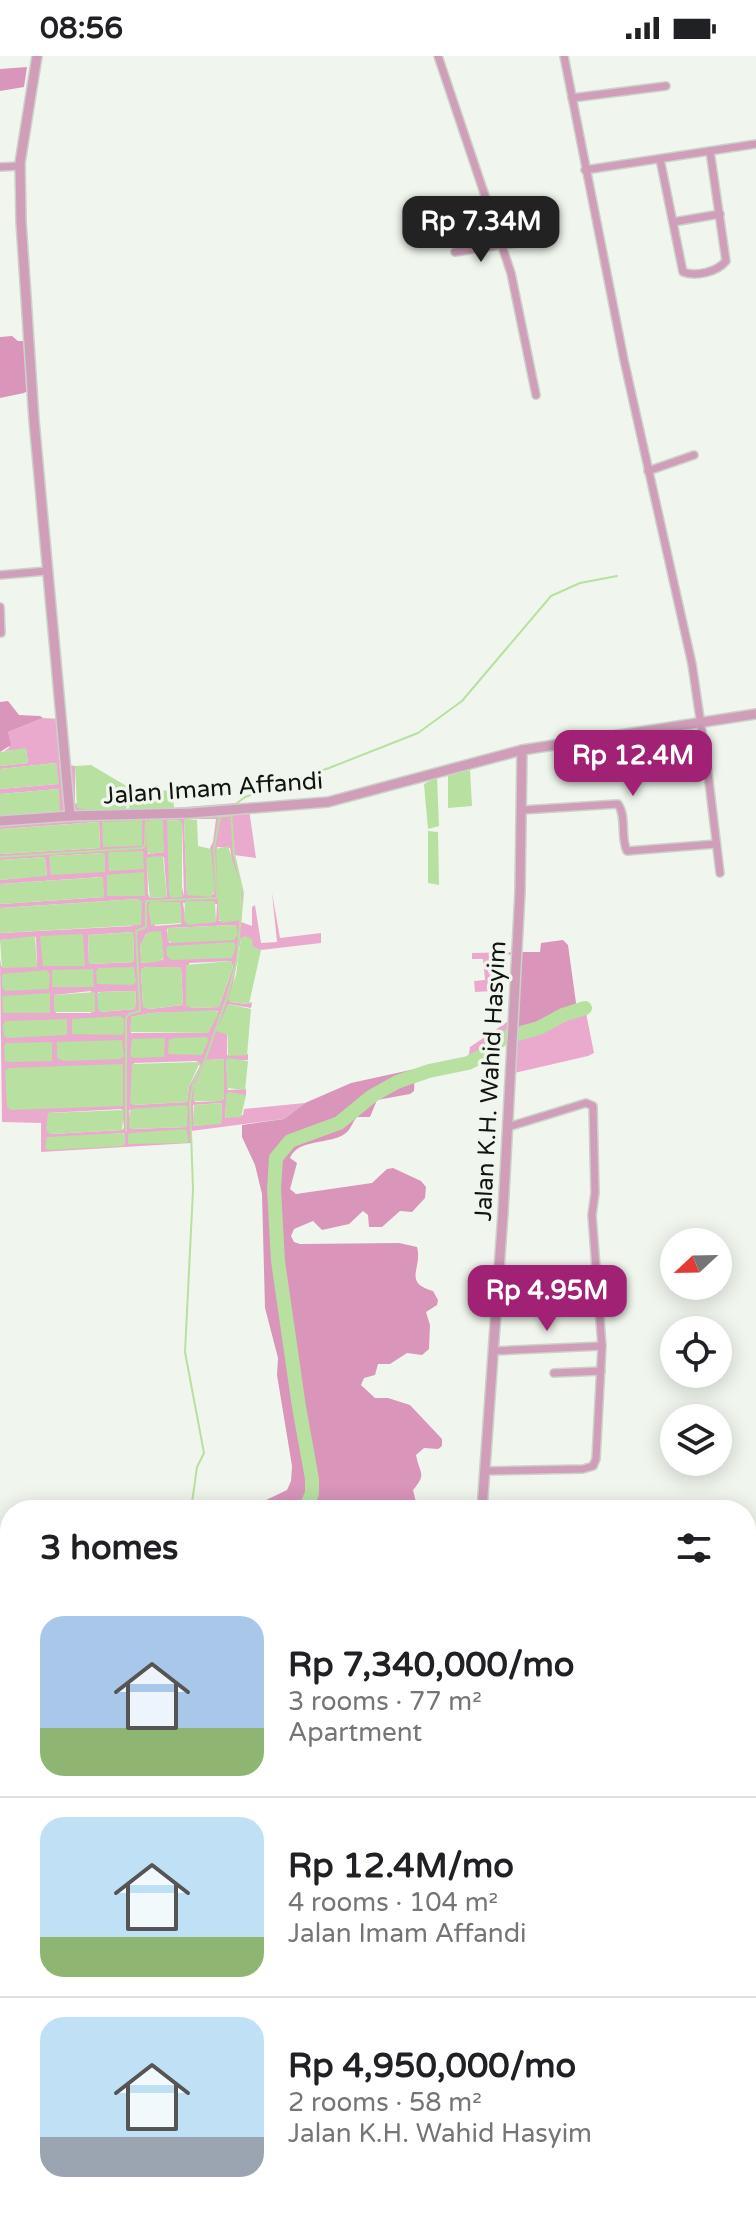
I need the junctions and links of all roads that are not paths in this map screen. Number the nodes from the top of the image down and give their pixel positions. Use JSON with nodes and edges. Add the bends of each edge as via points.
{"nodes":[{"id":1,"x":37,"y":56,"type":"edge"},
{"id":2,"x":438,"y":56,"type":"edge"},
{"id":3,"x":564,"y":56,"type":"edge"},
{"id":4,"x":666,"y":86,"type":"dead end"},
{"id":5,"x":572,"y":98,"type":"junction"},
{"id":6,"x":756,"y":144,"type":"edge"},
{"id":7,"x":710,"y":151,"type":"junction"},
{"id":8,"x":660,"y":159,"type":"junction"},
{"id":9,"x":20,"y":166,"type":"junction"},
{"id":10,"x":0,"y":167,"type":"edge"},
{"id":11,"x":585,"y":170,"type":"junction"},
{"id":12,"x":720,"y":214,"type":"junction"},
{"id":13,"x":673,"y":222,"type":"junction"},
{"id":14,"x":522,"y":242,"type":"dead end"},
{"id":15,"x":502,"y":245,"type":"junction"},
{"id":16,"x":455,"y":252,"type":"dead end"},
{"id":17,"x":536,"y":395,"type":"dead end"},
{"id":18,"x":694,"y":455,"type":"dead end"},
{"id":19,"x":648,"y":471,"type":"junction"},
{"id":20,"x":47,"y":571,"type":"junction"},
{"id":21,"x":0,"y":575,"type":"edge"},
{"id":22,"x":0,"y":607,"type":"edge"},
{"id":23,"x":1,"y":633,"type":"edge"},
{"id":24,"x":756,"y":714,"type":"edge"},
{"id":25,"x":701,"y":721,"type":"junction"},
{"id":26,"x":522,"y":750,"type":"junction"},
{"id":27,"x":522,"y":810,"type":"junction"},
{"id":28,"x":70,"y":816,"type":"junction"},
{"id":29,"x":0,"y":821,"type":"edge"},
{"id":30,"x":716,"y":844,"type":"junction"},
{"id":31,"x":720,"y":873,"type":"dead end"},
{"id":32,"x":508,"y":1127,"type":"junction"},
{"id":33,"x":602,"y":1346,"type":"junction"},
{"id":34,"x":493,"y":1351,"type":"junction"},
{"id":35,"x":601,"y":1371,"type":"junction"},
{"id":36,"x":554,"y":1373,"type":"dead end"},
{"id":37,"x":485,"y":1471,"type":"junction"},
{"id":38,"x":483,"y":1500,"type":"edge"}],
"edges":[{"from":1,"to":9,"type":"street"},
{"from":2,"to":15,"type":"street"},
{"from":3,"to":5,"type":"street"},
{"from":4,"to":5,"type":"street"},
{"from":5,"to":11,"type":"street"},
{"from":6,"to":7,"type":"street"},
{"from":7,"to":8,"type":"street"},
{"from":7,"to":12,"type":"street"},
{"from":8,"to":11,"type":"street"},
{"from":8,"to":13,"type":"street"},
{"from":9,"to":10,"type":"street"},
{"from":9,"to":20,"type":"street"},
{"from":11,"to":19,"type":"street"},
{"from":12,"to":13,"type":"street"},
{"from":12,"to":13,"type":"street","via":[[726,261],[711,271],[683,272]]},
{"from":14,"to":15,"type":"street"},
{"from":15,"to":16,"type":"street"},
{"from":15,"to":17,"type":"street"},
{"from":18,"to":19,"type":"street"},
{"from":19,"to":25,"type":"street"},
{"from":20,"to":21,"type":"street"},
{"from":20,"to":28,"type":"street"},
{"from":22,"to":23,"type":"street"},
{"from":24,"to":25,"type":"street","name":"Jalan Imam Affandi"},
{"from":25,"to":26,"type":"street","name":"Jalan Imam Affandi"},
{"from":25,"to":30,"type":"street"},
{"from":26,"to":27,"type":"street","name":"Jalan K.H. Wahid Hasyim"},
{"from":26,"to":28,"type":"street","name":"Jalan Imam Affandi","via":[[343,799],[233,810]]},
{"from":27,"to":30,"type":"street","via":[[618,804],[627,851]]},
{"from":27,"to":32,"type":"street","name":"Jalan K.H. Wahid Hasyim"},
{"from":28,"to":29,"type":"street","name":"Jalan Imam Affandi"},
{"from":30,"to":31,"type":"street"},
{"from":32,"to":33,"type":"street","via":[[586,1103],[593,1106],[592,1215]]},
{"from":32,"to":34,"type":"street","name":"Jalan K.H. Wahid Hasyim"},
{"from":33,"to":34,"type":"street"},
{"from":33,"to":35,"type":"street"},
{"from":34,"to":37,"type":"street","name":"Jalan K.H. Wahid Hasyim"},
{"from":35,"to":36,"type":"street"},
{"from":35,"to":37,"type":"street","via":[[593,1466]]},
{"from":37,"to":38,"type":"street","name":"Jalan K.H. Wahid Hasyim"}]}
